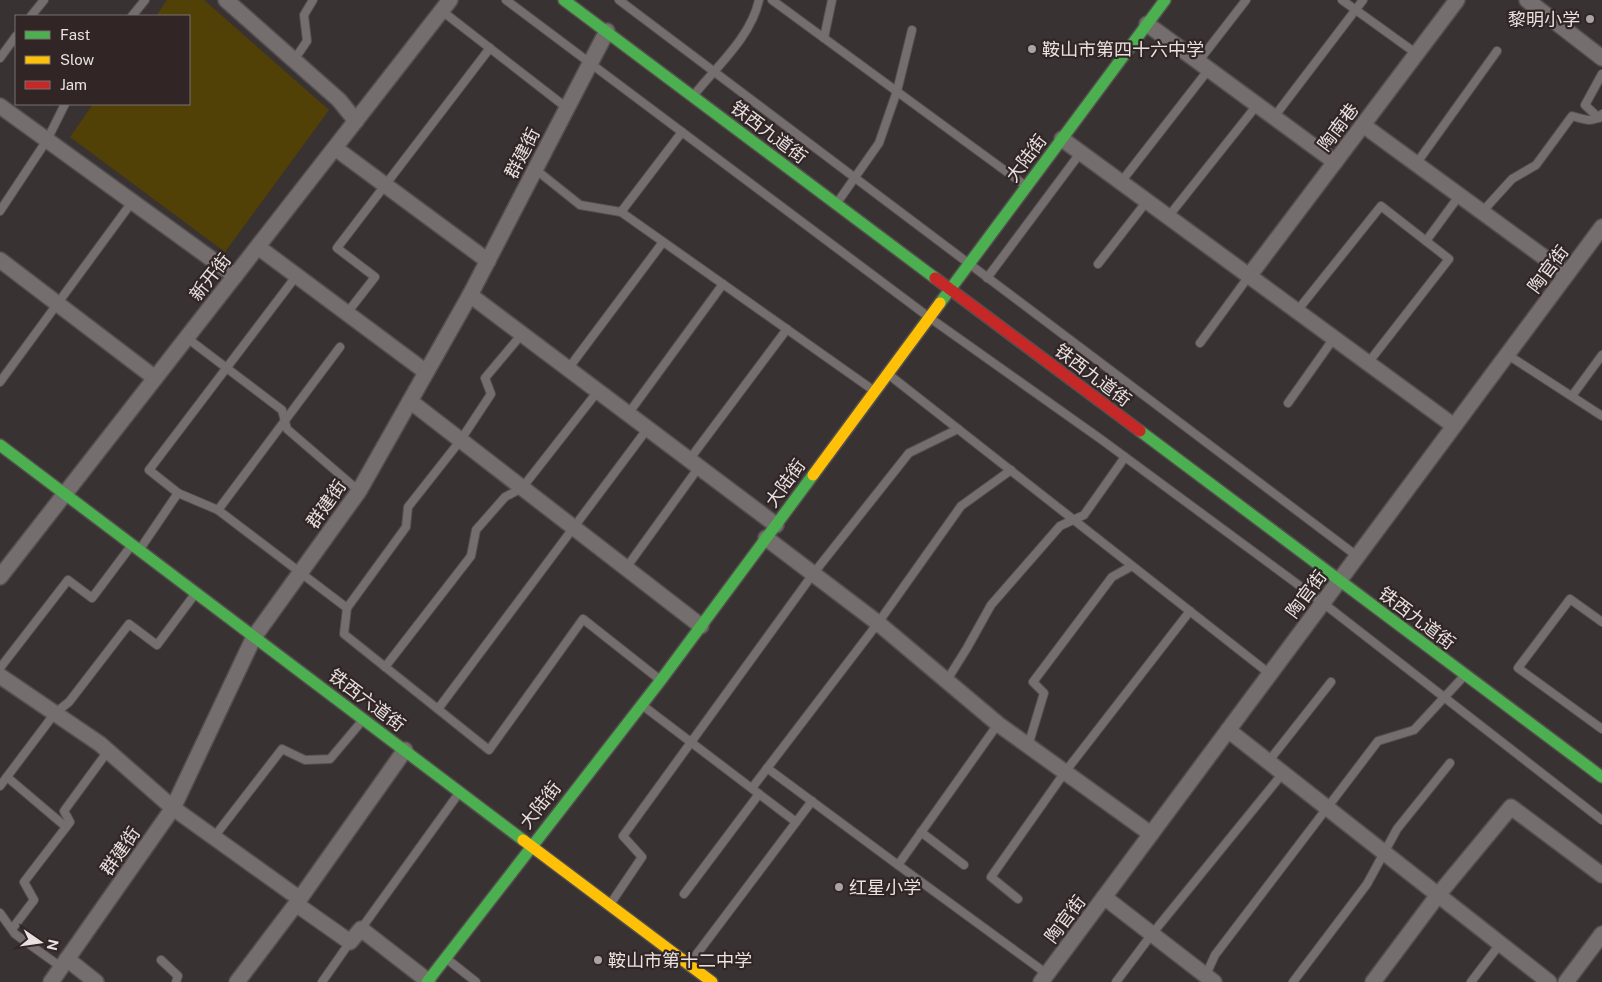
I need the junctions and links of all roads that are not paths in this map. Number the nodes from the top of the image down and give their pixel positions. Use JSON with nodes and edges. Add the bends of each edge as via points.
{"nodes":[{"id":1,"x":44,"y":0,"type":"edge"},
{"id":2,"x":145,"y":0,"type":"edge"},
{"id":3,"x":313,"y":0,"type":"edge"},
{"id":4,"x":506,"y":0,"type":"edge"},
{"id":5,"x":564,"y":0,"type":"edge"},
{"id":6,"x":619,"y":0,"type":"edge"},
{"id":7,"x":759,"y":0,"type":"edge"},
{"id":8,"x":772,"y":0,"type":"edge"},
{"id":9,"x":832,"y":0,"type":"edge"},
{"id":10,"x":1164,"y":0,"type":"edge"},
{"id":11,"x":1246,"y":0,"type":"edge"},
{"id":12,"x":1342,"y":0,"type":"edge"},
{"id":13,"x":1363,"y":0,"type":"edge"},
{"id":14,"x":1457,"y":0,"type":"edge"},
{"id":15,"x":1527,"y":0,"type":"edge"},
{"id":16,"x":231,"y":2,"type":"edge"},
{"id":17,"x":446,"y":5,"type":"edge"},
{"id":18,"x":1356,"y":10,"type":"junction"},
{"id":19,"x":32,"y":15,"type":"edge"},
{"id":20,"x":133,"y":15,"type":"edge"},
{"id":21,"x":1147,"y":24,"type":"junction"},
{"id":22,"x":912,"y":30,"type":"dead end"},
{"id":23,"x":607,"y":31,"type":"junction"},
{"id":24,"x":15,"y":37,"type":"edge"},
{"id":25,"x":824,"y":38,"type":"junction"},
{"id":26,"x":490,"y":48,"type":"junction"},
{"id":27,"x":1497,"y":51,"type":"dead end"},
{"id":28,"x":1417,"y":54,"type":"junction"},
{"id":29,"x":0,"y":58,"type":"edge"},
{"id":30,"x":1602,"y":58,"type":"edge"},
{"id":31,"x":294,"y":60,"type":"junction"},
{"id":32,"x":590,"y":63,"type":"junction"},
{"id":33,"x":1203,"y":65,"type":"junction"},
{"id":34,"x":713,"y":71,"type":"junction"},
{"id":35,"x":1602,"y":74,"type":"edge"},
{"id":36,"x":897,"y":91,"type":"junction"},
{"id":37,"x":693,"y":97,"type":"junction"},
{"id":38,"x":64,"y":105,"type":"edge"},
{"id":39,"x":1257,"y":105,"type":"junction"},
{"id":40,"x":0,"y":106,"type":"edge"},
{"id":41,"x":567,"y":108,"type":"junction"},
{"id":42,"x":1600,"y":116,"type":"edge"},
{"id":43,"x":1274,"y":117,"type":"junction"},
{"id":44,"x":356,"y":121,"type":"junction"},
{"id":45,"x":1363,"y":125,"type":"junction"},
{"id":46,"x":682,"y":132,"type":"junction"},
{"id":47,"x":1062,"y":138,"type":"junction"},
{"id":48,"x":47,"y":140,"type":"junction"},
{"id":49,"x":335,"y":148,"type":"junction"},
{"id":50,"x":1081,"y":152,"type":"junction"},
{"id":51,"x":1335,"y":162,"type":"junction"},
{"id":52,"x":1416,"y":164,"type":"junction"},
{"id":53,"x":535,"y":169,"type":"junction"},
{"id":54,"x":855,"y":177,"type":"junction"},
{"id":55,"x":1121,"y":182,"type":"junction"},
{"id":56,"x":386,"y":186,"type":"junction"},
{"id":57,"x":1027,"y":186,"type":"junction"},
{"id":58,"x":1459,"y":196,"type":"junction"},
{"id":59,"x":1147,"y":201,"type":"junction"},
{"id":60,"x":132,"y":202,"type":"junction"},
{"id":61,"x":836,"y":204,"type":"junction"},
{"id":62,"x":0,"y":211,"type":"edge"},
{"id":63,"x":621,"y":212,"type":"junction"},
{"id":64,"x":1482,"y":212,"type":"junction"},
{"id":65,"x":1168,"y":216,"type":"junction"},
{"id":66,"x":1602,"y":227,"type":"edge"},
{"id":67,"x":1426,"y":241,"type":"junction"},
{"id":68,"x":663,"y":242,"type":"junction"},
{"id":69,"x":258,"y":246,"type":"junction"},
{"id":70,"x":0,"y":260,"type":"edge"},
{"id":71,"x":488,"y":261,"type":"junction"},
{"id":72,"x":969,"y":264,"type":"junction"},
{"id":73,"x":1098,"y":264,"type":"dead end"},
{"id":74,"x":1567,"y":274,"type":"junction"},
{"id":75,"x":235,"y":276,"type":"junction"},
{"id":76,"x":296,"y":276,"type":"junction"},
{"id":77,"x":1249,"y":276,"type":"junction"},
{"id":78,"x":988,"y":278,"type":"junction"},
{"id":79,"x":723,"y":284,"type":"junction"},
{"id":80,"x":950,"y":290,"type":"junction"},
{"id":81,"x":470,"y":295,"type":"junction"},
{"id":82,"x":58,"y":304,"type":"junction"},
{"id":83,"x":1297,"y":311,"type":"junction"},
{"id":84,"x":347,"y":313,"type":"junction"},
{"id":85,"x":930,"y":318,"type":"junction"},
{"id":86,"x":787,"y":329,"type":"junction"},
{"id":87,"x":522,"y":334,"type":"junction"},
{"id":88,"x":187,"y":338,"type":"junction"},
{"id":89,"x":1334,"y":338,"type":"junction"},
{"id":90,"x":1200,"y":343,"type":"dead end"},
{"id":91,"x":340,"y":347,"type":"dead end"},
{"id":92,"x":1508,"y":354,"type":"junction"},
{"id":93,"x":1602,"y":355,"type":"edge"},
{"id":94,"x":1368,"y":363,"type":"junction"},
{"id":95,"x":227,"y":368,"type":"junction"},
{"id":96,"x":568,"y":369,"type":"junction"},
{"id":97,"x":426,"y":372,"type":"junction"},
{"id":98,"x":888,"y":374,"type":"junction"},
{"id":99,"x":156,"y":378,"type":"junction"},
{"id":100,"x":0,"y":382,"type":"edge"},
{"id":101,"x":598,"y":391,"type":"junction"},
{"id":102,"x":875,"y":391,"type":"junction"},
{"id":103,"x":1572,"y":396,"type":"junction"},
{"id":104,"x":410,"y":401,"type":"junction"},
{"id":105,"x":1288,"y":403,"type":"dead end"},
{"id":106,"x":628,"y":414,"type":"junction"},
{"id":107,"x":1602,"y":416,"type":"edge"},
{"id":108,"x":285,"y":421,"type":"junction"},
{"id":109,"x":1454,"y":426,"type":"junction"},
{"id":110,"x":648,"y":428,"type":"junction"},
{"id":111,"x":958,"y":429,"type":"junction"},
{"id":112,"x":460,"y":440,"type":"junction"},
{"id":113,"x":0,"y":445,"type":"edge"},
{"id":114,"x":1125,"y":457,"type":"junction"},
{"id":115,"x":694,"y":463,"type":"junction"},
{"id":116,"x":1010,"y":470,"type":"junction"},
{"id":117,"x":522,"y":488,"type":"junction"},
{"id":118,"x":359,"y":491,"type":"junction"},
{"id":119,"x":178,"y":493,"type":"junction"},
{"id":120,"x":65,"y":494,"type":"junction"},
{"id":121,"x":218,"y":510,"type":"junction"},
{"id":122,"x":1073,"y":519,"type":"junction"},
{"id":123,"x":776,"y":525,"type":"junction"},
{"id":124,"x":575,"y":529,"type":"junction"},
{"id":125,"x":766,"y":538,"type":"junction"},
{"id":126,"x":135,"y":548,"type":"junction"},
{"id":127,"x":1358,"y":556,"type":"junction"},
{"id":128,"x":1132,"y":566,"type":"junction"},
{"id":129,"x":626,"y":568,"type":"junction"},
{"id":130,"x":301,"y":572,"type":"junction"},
{"id":131,"x":813,"y":574,"type":"junction"},
{"id":132,"x":0,"y":577,"type":"edge"},
{"id":133,"x":1339,"y":582,"type":"junction"},
{"id":134,"x":196,"y":593,"type":"junction"},
{"id":135,"x":1323,"y":603,"type":"junction"},
{"id":136,"x":347,"y":608,"type":"junction"},
{"id":137,"x":1190,"y":611,"type":"junction"},
{"id":138,"x":1602,"y":622,"type":"edge"},
{"id":139,"x":878,"y":623,"type":"junction"},
{"id":140,"x":701,"y":626,"type":"junction"},
{"id":141,"x":254,"y":637,"type":"junction"},
{"id":142,"x":385,"y":667,"type":"junction"},
{"id":143,"x":0,"y":668,"type":"edge"},
{"id":144,"x":1270,"y":674,"type":"junction"},
{"id":145,"x":1465,"y":675,"type":"junction"},
{"id":146,"x":0,"y":676,"type":"edge"},
{"id":147,"x":661,"y":680,"type":"junction"},
{"id":148,"x":947,"y":680,"type":"junction"},
{"id":149,"x":1331,"y":682,"type":"dead end"},
{"id":150,"x":1446,"y":698,"type":"junction"},
{"id":151,"x":642,"y":705,"type":"junction"},
{"id":152,"x":438,"y":709,"type":"junction"},
{"id":153,"x":55,"y":713,"type":"junction"},
{"id":154,"x":364,"y":719,"type":"junction"},
{"id":155,"x":998,"y":724,"type":"junction"},
{"id":156,"x":1602,"y":729,"type":"edge"},
{"id":157,"x":1228,"y":730,"type":"junction"},
{"id":158,"x":692,"y":742,"type":"junction"},
{"id":159,"x":1028,"y":746,"type":"junction"},
{"id":160,"x":405,"y":750,"type":"junction"},
{"id":161,"x":108,"y":751,"type":"junction"},
{"id":162,"x":1268,"y":762,"type":"junction"},
{"id":163,"x":1450,"y":763,"type":"dead end"},
{"id":164,"x":767,"y":768,"type":"junction"},
{"id":165,"x":1065,"y":772,"type":"junction"},
{"id":166,"x":1282,"y":773,"type":"junction"},
{"id":167,"x":7,"y":777,"type":"junction"},
{"id":168,"x":1602,"y":777,"type":"edge"},
{"id":169,"x":0,"y":786,"type":"edge"},
{"id":170,"x":752,"y":788,"type":"junction"},
{"id":171,"x":460,"y":792,"type":"junction"},
{"id":172,"x":759,"y":794,"type":"junction"},
{"id":173,"x":812,"y":801,"type":"junction"},
{"id":174,"x":173,"y":808,"type":"junction"},
{"id":175,"x":1328,"y":809,"type":"junction"},
{"id":176,"x":1602,"y":820,"type":"edge"},
{"id":177,"x":796,"y":822,"type":"junction"},
{"id":178,"x":66,"y":827,"type":"junction"},
{"id":179,"x":921,"y":832,"type":"junction"},
{"id":180,"x":1151,"y":834,"type":"junction"},
{"id":181,"x":214,"y":837,"type":"junction"},
{"id":182,"x":531,"y":845,"type":"junction"},
{"id":183,"x":1383,"y":853,"type":"junction"},
{"id":184,"x":964,"y":864,"type":"dead end"},
{"id":185,"x":898,"y":865,"type":"junction"},
{"id":186,"x":1602,"y":874,"type":"edge"},
{"id":187,"x":684,"y":894,"type":"dead end"},
{"id":188,"x":1438,"y":895,"type":"junction"},
{"id":189,"x":1104,"y":897,"type":"junction"},
{"id":190,"x":1018,"y":899,"type":"dead end"},
{"id":191,"x":298,"y":902,"type":"junction"},
{"id":192,"x":610,"y":904,"type":"junction"},
{"id":193,"x":0,"y":913,"type":"edge"},
{"id":194,"x":12,"y":929,"type":"junction"},
{"id":195,"x":360,"y":929,"type":"junction"},
{"id":196,"x":1152,"y":934,"type":"junction"},
{"id":197,"x":1602,"y":934,"type":"edge"},
{"id":198,"x":350,"y":942,"type":"junction"},
{"id":199,"x":1500,"y":944,"type":"junction"},
{"id":200,"x":446,"y":958,"type":"junction"},
{"id":201,"x":161,"y":960,"type":"dead end"},
{"id":202,"x":64,"y":963,"type":"junction"},
{"id":203,"x":689,"y":964,"type":"junction"},
{"id":204,"x":1044,"y":978,"type":"edge"},
{"id":205,"x":1207,"y":980,"type":"edge"},
{"id":206,"x":428,"y":981,"type":"edge"},
{"id":207,"x":51,"y":982,"type":"edge"},
{"id":208,"x":96,"y":982,"type":"edge"},
{"id":209,"x":176,"y":982,"type":"edge"},
{"id":210,"x":237,"y":982,"type":"edge"},
{"id":211,"x":322,"y":982,"type":"edge"},
{"id":212,"x":476,"y":982,"type":"edge"},
{"id":213,"x":712,"y":982,"type":"edge"},
{"id":214,"x":1116,"y":982,"type":"edge"},
{"id":215,"x":1293,"y":982,"type":"edge"},
{"id":216,"x":1374,"y":982,"type":"edge"},
{"id":217,"x":1471,"y":982,"type":"edge"},
{"id":218,"x":1549,"y":982,"type":"edge"},
{"id":219,"x":1566,"y":982,"type":"edge"}],
"edges":[{"from":1,"to":19,"type":"lane"},
{"from":2,"to":20,"type":"lane"},
{"from":3,"to":31,"type":"lane","via":[[304,15],[307,41]]},
{"from":4,"to":32,"type":"lane"},
{"from":5,"to":23,"type":"main road","name":"铁西九道街"},
{"from":6,"to":34,"type":"lane"},
{"from":7,"to":34,"type":"lane","via":[[755,17]]},
{"from":8,"to":25,"type":"lane"},
{"from":9,"to":25,"type":"lane"},
{"from":10,"to":21,"type":"main road","name":"大陆街"},
{"from":11,"to":33,"type":"lane"},
{"from":12,"to":18,"type":"lane"},
{"from":13,"to":18,"type":"lane"},
{"from":14,"to":28,"type":"street","name":"陶南巷"},
{"from":15,"to":30,"type":"street"},
{"from":16,"to":31,"type":"street"},
{"from":17,"to":26,"type":"lane"},
{"from":17,"to":44,"type":"street","name":"新开街"},
{"from":18,"to":28,"type":"lane"},
{"from":18,"to":43,"type":"lane"},
{"from":21,"to":33,"type":"street"},
{"from":21,"to":47,"type":"main road","name":"大陆街"},
{"from":22,"to":36,"type":"lane"},
{"from":23,"to":32,"type":"street","name":"群建街"},
{"from":23,"to":37,"type":"main road","name":"铁西九道街"},
{"from":24,"to":29,"type":"lane"},
{"from":25,"to":36,"type":"lane"},
{"from":26,"to":41,"type":"lane"},
{"from":26,"to":56,"type":"lane"},
{"from":27,"to":52,"type":"lane"},
{"from":28,"to":45,"type":"street","name":"陶南巷"},
{"from":31,"to":44,"type":"street","via":[[340,100]]},
{"from":32,"to":41,"type":"street","name":"群建街"},
{"from":32,"to":46,"type":"lane"},
{"from":33,"to":39,"type":"street"},
{"from":33,"to":55,"type":"lane"},
{"from":34,"to":37,"type":"lane"},
{"from":34,"to":54,"type":"lane"},
{"from":35,"to":42,"type":"lane","via":[[1585,105]]},
{"from":36,"to":54,"type":"lane","via":[[879,142]]},
{"from":36,"to":57,"type":"lane"},
{"from":37,"to":61,"type":"main road","name":"铁西九道街"},
{"from":38,"to":48,"type":"lane"},
{"from":39,"to":43,"type":"street"},
{"from":39,"to":65,"type":"lane"},
{"from":40,"to":48,"type":"street"},
{"from":41,"to":53,"type":"street","name":"群建街"},
{"from":42,"to":64,"type":"lane","via":[[1589,121],[1572,116],[1536,165],[1512,179]]},
{"from":43,"to":51,"type":"street"},
{"from":44,"to":49,"type":"street","name":"新开街"},
{"from":45,"to":51,"type":"street","name":"陶南巷"},
{"from":45,"to":52,"type":"street"},
{"from":46,"to":63,"type":"lane"},
{"from":46,"to":85,"type":"lane"},
{"from":47,"to":50,"type":"street"},
{"from":47,"to":57,"type":"main road","name":"大陆街"},
{"from":48,"to":60,"type":"street"},
{"from":48,"to":62,"type":"lane"},
{"from":49,"to":56,"type":"street"},
{"from":49,"to":69,"type":"street","name":"新开街"},
{"from":50,"to":55,"type":"street"},
{"from":50,"to":78,"type":"lane"},
{"from":51,"to":77,"type":"street","name":"陶南巷"},
{"from":52,"to":58,"type":"street"},
{"from":53,"to":63,"type":"lane","via":[[580,205]]},
{"from":53,"to":71,"type":"street","name":"群建街"},
{"from":54,"to":61,"type":"lane"},
{"from":54,"to":72,"type":"lane"},
{"from":55,"to":59,"type":"street"},
{"from":56,"to":71,"type":"street"},
{"from":56,"to":84,"type":"lane","via":[[337,248],[375,277]]},
{"from":57,"to":72,"type":"main road","name":"大陆街"},
{"from":58,"to":64,"type":"street"},
{"from":58,"to":67,"type":"lane"},
{"from":59,"to":65,"type":"street"},
{"from":59,"to":73,"type":"lane"},
{"from":60,"to":75,"type":"street"},
{"from":60,"to":82,"type":"lane"},
{"from":61,"to":80,"type":"main road","name":"铁西九道街"},
{"from":63,"to":68,"type":"lane"},
{"from":64,"to":74,"type":"street"},
{"from":65,"to":77,"type":"street"},
{"from":66,"to":74,"type":"street","name":"陶官街"},
{"from":67,"to":83,"type":"lane","via":[[1380,206]]},
{"from":67,"to":94,"type":"lane","via":[[1449,259]]},
{"from":68,"to":79,"type":"lane"},
{"from":68,"to":96,"type":"lane"},
{"from":69,"to":75,"type":"street","name":"新开街"},
{"from":69,"to":76,"type":"street"},
{"from":70,"to":82,"type":"street"},
{"from":71,"to":81,"type":"street","name":"群建街"},
{"from":72,"to":78,"type":"lane"},
{"from":72,"to":80,"type":"main road","name":"大陆街"},
{"from":74,"to":92,"type":"street","name":"陶官街"},
{"from":75,"to":88,"type":"street","name":"新开街"},
{"from":76,"to":84,"type":"street"},
{"from":76,"to":95,"type":"lane"},
{"from":77,"to":83,"type":"street"},
{"from":77,"to":90,"type":"lane"},
{"from":78,"to":127,"type":"lane"},
{"from":79,"to":86,"type":"lane"},
{"from":79,"to":106,"type":"lane"},
{"from":80,"to":85,"type":"main road","name":"大陆街"},
{"from":80,"to":133,"type":"main road","name":"铁西九道街"},
{"from":81,"to":87,"type":"street"},
{"from":81,"to":97,"type":"street","name":"群建街"},
{"from":82,"to":99,"type":"street"},
{"from":82,"to":100,"type":"lane"},
{"from":83,"to":89,"type":"street"},
{"from":84,"to":97,"type":"street"},
{"from":85,"to":98,"type":"main road","name":"大陆街"},
{"from":85,"to":114,"type":"lane"},
{"from":86,"to":102,"type":"lane"},
{"from":86,"to":115,"type":"lane"},
{"from":87,"to":96,"type":"street"},
{"from":87,"to":112,"type":"lane","via":[[485,378],[491,394]]},
{"from":88,"to":95,"type":"lane"},
{"from":88,"to":99,"type":"street","name":"新开街"},
{"from":89,"to":94,"type":"street"},
{"from":89,"to":105,"type":"lane"},
{"from":91,"to":108,"type":"lane"},
{"from":92,"to":103,"type":"lane"},
{"from":92,"to":109,"type":"street","name":"陶官街"},
{"from":93,"to":103,"type":"lane"},
{"from":94,"to":109,"type":"street"},
{"from":95,"to":108,"type":"lane","via":[[282,410]]},
{"from":95,"to":119,"type":"lane","via":[[149,470]]},
{"from":96,"to":101,"type":"street"},
{"from":97,"to":104,"type":"street","name":"群建街"},
{"from":98,"to":102,"type":"main road","name":"大陆街"},
{"from":98,"to":111,"type":"lane"},
{"from":99,"to":120,"type":"street","name":"新开街"},
{"from":101,"to":106,"type":"street"},
{"from":101,"to":117,"type":"lane"},
{"from":102,"to":123,"type":"main road","name":"大陆街"},
{"from":103,"to":107,"type":"lane"},
{"from":104,"to":112,"type":"street"},
{"from":104,"to":118,"type":"street","name":"群建街"},
{"from":106,"to":110,"type":"street"},
{"from":108,"to":118,"type":"lane","via":[[287,429]]},
{"from":108,"to":121,"type":"lane"},
{"from":109,"to":127,"type":"street","name":"陶官街"},
{"from":110,"to":115,"type":"street"},
{"from":110,"to":124,"type":"lane"},
{"from":111,"to":116,"type":"lane"},
{"from":111,"to":131,"type":"lane","via":[[909,453]]},
{"from":112,"to":117,"type":"street"},
{"from":112,"to":136,"type":"lane","via":[[408,507],[406,527]]},
{"from":113,"to":120,"type":"main road","name":"铁西六道街"},
{"from":114,"to":122,"type":"lane","via":[[1084,515]]},
{"from":114,"to":135,"type":"lane"},
{"from":115,"to":123,"type":"street"},
{"from":115,"to":129,"type":"lane"},
{"from":116,"to":122,"type":"lane"},
{"from":116,"to":139,"type":"lane","via":[[961,506]]},
{"from":117,"to":124,"type":"street"},
{"from":117,"to":142,"type":"lane","via":[[505,497],[476,530],[471,556]]},
{"from":118,"to":130,"type":"street","name":"群建街"},
{"from":119,"to":121,"type":"lane"},
{"from":119,"to":126,"type":"lane"},
{"from":120,"to":126,"type":"main road","name":"铁西六道街"},
{"from":120,"to":132,"type":"street","name":"新开街"},
{"from":121,"to":130,"type":"lane"},
{"from":122,"to":128,"type":"lane"},
{"from":122,"to":148,"type":"lane","via":[[1060,526],[991,606]]},
{"from":123,"to":125,"type":"main road","name":"大陆街"},
{"from":124,"to":129,"type":"street"},
{"from":124,"to":152,"type":"lane"},
{"from":125,"to":131,"type":"street"},
{"from":125,"to":140,"type":"main road","name":"大陆街"},
{"from":126,"to":134,"type":"main road","name":"铁西六道街"},
{"from":126,"to":143,"type":"lane","via":[[92,598],[68,580]]},
{"from":127,"to":133,"type":"street","name":"陶官街"},
{"from":128,"to":137,"type":"lane"},
{"from":128,"to":159,"type":"lane","via":[[1112,577],[1033,682],[1044,693]]},
{"from":129,"to":140,"type":"street"},
{"from":130,"to":136,"type":"lane"},
{"from":130,"to":141,"type":"street","name":"群建街"},
{"from":131,"to":139,"type":"street"},
{"from":131,"to":158,"type":"lane"},
{"from":133,"to":135,"type":"street","name":"陶官街"},
{"from":133,"to":145,"type":"main road","name":"铁西九道街"},
{"from":134,"to":141,"type":"main road","name":"铁西六道街"},
{"from":134,"to":153,"type":"lane","via":[[157,645],[129,624],[69,702]]},
{"from":135,"to":144,"type":"street","name":"陶官街"},
{"from":135,"to":150,"type":"lane"},
{"from":136,"to":142,"type":"lane","via":[[344,634]]},
{"from":137,"to":144,"type":"lane"},
{"from":137,"to":165,"type":"lane"},
{"from":138,"to":156,"type":"lane","via":[[1570,599],[1518,668]]},
{"from":139,"to":148,"type":"street"},
{"from":139,"to":164,"type":"lane"},
{"from":140,"to":147,"type":"main road","name":"大陆街"},
{"from":141,"to":154,"type":"main road","name":"铁西六道街"},
{"from":141,"to":174,"type":"street","name":"群建街"},
{"from":142,"to":152,"type":"lane"},
{"from":144,"to":157,"type":"street","name":"陶官街"},
{"from":145,"to":150,"type":"lane"},
{"from":145,"to":168,"type":"main road","name":"铁西九道街"},
{"from":146,"to":153,"type":"street"},
{"from":147,"to":151,"type":"main road","name":"大陆街"},
{"from":147,"to":152,"type":"lane","via":[[583,620],[489,750]]},
{"from":148,"to":155,"type":"street"},
{"from":149,"to":162,"type":"lane"},
{"from":150,"to":175,"type":"lane","via":[[1414,730],[1378,741]]},
{"from":150,"to":176,"type":"lane"},
{"from":151,"to":158,"type":"lane"},
{"from":151,"to":182,"type":"main road","name":"大陆街"},
{"from":153,"to":161,"type":"street"},
{"from":153,"to":167,"type":"lane"},
{"from":154,"to":160,"type":"main road","name":"铁西六道街"},
{"from":154,"to":181,"type":"lane","via":[[330,759],[305,760],[282,749]]},
{"from":155,"to":159,"type":"street"},
{"from":155,"to":179,"type":"lane"},
{"from":157,"to":162,"type":"street"},
{"from":157,"to":180,"type":"street","name":"陶官街"},
{"from":158,"to":170,"type":"lane"},
{"from":158,"to":192,"type":"lane","via":[[623,836],[642,857]]},
{"from":159,"to":165,"type":"street"},
{"from":160,"to":171,"type":"main road","name":"铁西六道街"},
{"from":160,"to":191,"type":"street"},
{"from":161,"to":174,"type":"street"},
{"from":161,"to":178,"type":"lane","via":[[64,812],[70,822]]},
{"from":162,"to":166,"type":"street"},
{"from":163,"to":183,"type":"lane","via":[[1397,829]]},
{"from":164,"to":170,"type":"lane"},
{"from":164,"to":173,"type":"lane"},
{"from":165,"to":180,"type":"street"},
{"from":165,"to":190,"type":"lane","via":[[991,877]]},
{"from":166,"to":175,"type":"street"},
{"from":166,"to":196,"type":"lane"},
{"from":167,"to":169,"type":"lane"},
{"from":167,"to":178,"type":"lane"},
{"from":170,"to":172,"type":"lane"},
{"from":171,"to":182,"type":"main road","name":"铁西六道街"},
{"from":171,"to":195,"type":"lane"},
{"from":172,"to":177,"type":"lane"},
{"from":172,"to":187,"type":"lane"},
{"from":173,"to":177,"type":"lane"},
{"from":173,"to":185,"type":"lane"},
{"from":174,"to":181,"type":"street"},
{"from":174,"to":202,"type":"street","name":"群建街"},
{"from":175,"to":183,"type":"street"},
{"from":175,"to":205,"type":"lane","via":[[1215,955]]},
{"from":177,"to":203,"type":"lane"},
{"from":178,"to":194,"type":"lane","via":[[24,882],[34,900]]},
{"from":179,"to":184,"type":"lane"},
{"from":179,"to":185,"type":"lane"},
{"from":180,"to":189,"type":"street","name":"陶官街"},
{"from":181,"to":191,"type":"street"},
{"from":182,"to":192,"type":"main road","name":"铁西六道街"},
{"from":182,"to":200,"type":"main road","name":"大陆街"},
{"from":183,"to":188,"type":"street"},
{"from":183,"to":215,"type":"lane","via":[[1367,884]]},
{"from":185,"to":204,"type":"lane"},
{"from":186,"to":188,"type":"street","via":[[1511,807]]},
{"from":188,"to":199,"type":"street"},
{"from":188,"to":216,"type":"street"},
{"from":189,"to":196,"type":"street"},
{"from":189,"to":204,"type":"street","name":"陶官街"},
{"from":191,"to":198,"type":"street"},
{"from":191,"to":210,"type":"street"},
{"from":192,"to":203,"type":"main road","name":"铁西六道街"},
{"from":193,"to":194,"type":"lane"},
{"from":194,"to":202,"type":"lane"},
{"from":195,"to":198,"type":"street"},
{"from":195,"to":206,"type":"street"},
{"from":196,"to":205,"type":"street"},
{"from":196,"to":214,"type":"lane"},
{"from":197,"to":219,"type":"street"},
{"from":198,"to":211,"type":"lane"},
{"from":199,"to":217,"type":"lane"},
{"from":199,"to":218,"type":"street"},
{"from":200,"to":206,"type":"main road","name":"大陆街"},
{"from":200,"to":212,"type":"lane"},
{"from":201,"to":209,"type":"lane","via":[[178,976]]},
{"from":202,"to":207,"type":"street","name":"群建街"},
{"from":202,"to":208,"type":"street"},
{"from":203,"to":213,"type":"main road","name":"铁西六道街"}]}
